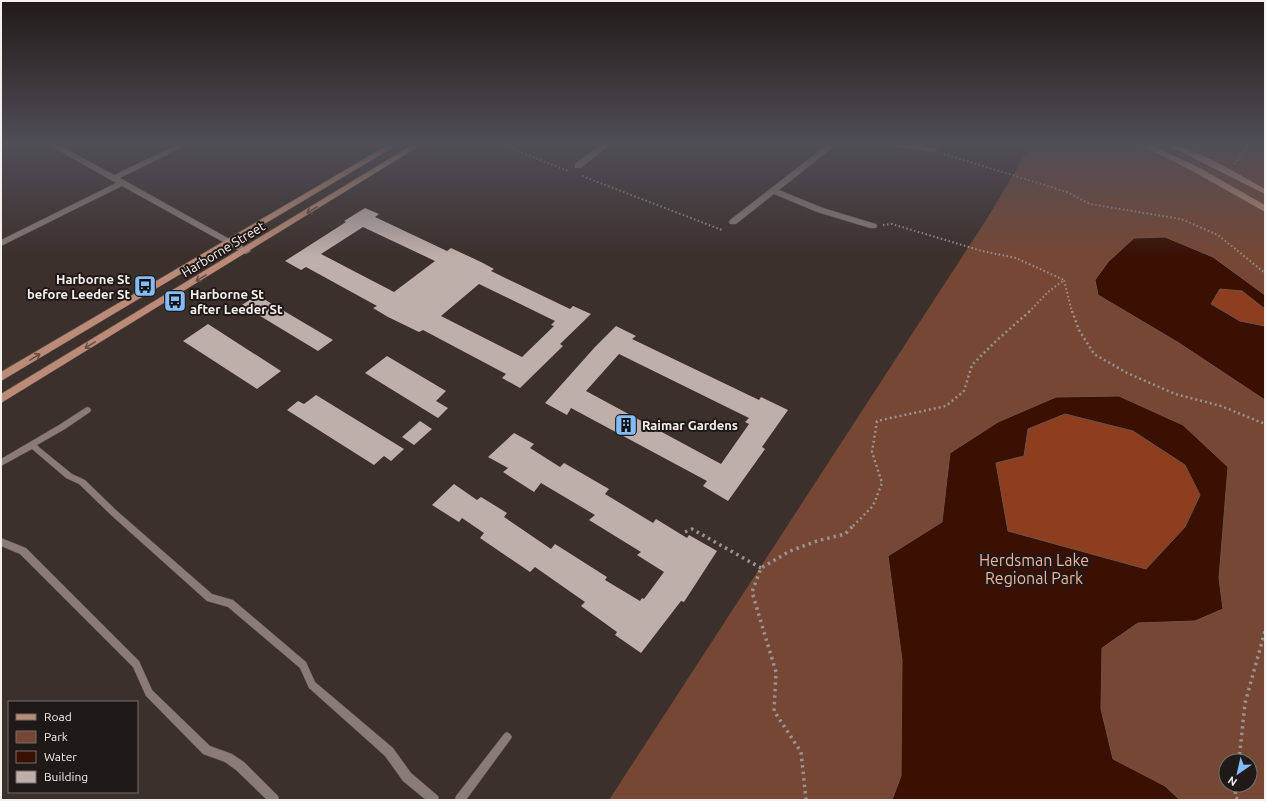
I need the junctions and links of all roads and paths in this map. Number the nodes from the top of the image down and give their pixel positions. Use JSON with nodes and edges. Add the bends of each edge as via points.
{"nodes":[{"id":1,"x":330,"y":182,"type":"edge"},
{"id":2,"x":358,"y":182,"type":"edge"},
{"id":3,"x":600,"y":182,"type":"edge"},
{"id":4,"x":784,"y":182,"type":"edge"},
{"id":5,"x":1037,"y":182,"type":"edge"},
{"id":6,"x":1219,"y":182,"type":"edge"},
{"id":7,"x":1247,"y":182,"type":"edge"},
{"id":8,"x":122,"y":183,"type":"joint"},
{"id":9,"x":773,"y":191,"type":"junction"},
{"id":10,"x":1265,"y":192,"type":"edge"},
{"id":11,"x":1265,"y":209,"type":"edge"},
{"id":12,"x":733,"y":222,"type":"dead end"},
{"id":13,"x":873,"y":226,"type":"joint"},
{"id":14,"x":722,"y":230,"type":"dead end"},
{"id":15,"x":229,"y":242,"type":"junction"},
{"id":16,"x":1,"y":243,"type":"edge"},
{"id":17,"x":246,"y":251,"type":"junction"},
{"id":18,"x":1265,"y":273,"type":"edge"},
{"id":19,"x":1064,"y":280,"type":"junction"},
{"id":20,"x":1,"y":377,"type":"edge"},
{"id":21,"x":1,"y":400,"type":"edge"},
{"id":22,"x":87,"y":410,"type":"dead end"},
{"id":23,"x":1265,"y":424,"type":"edge"},
{"id":24,"x":33,"y":445,"type":"junction"},
{"id":25,"x":1,"y":463,"type":"edge"},
{"id":26,"x":685,"y":532,"type":"dead end"},
{"id":27,"x":1,"y":542,"type":"edge"},
{"id":28,"x":761,"y":568,"type":"junction"},
{"id":29,"x":1265,"y":631,"type":"edge"},
{"id":30,"x":506,"y":737,"type":"dead end"},
{"id":31,"x":1240,"y":753,"type":"edge"},
{"id":32,"x":1235,"y":799,"type":"edge"},
{"id":33,"x":274,"y":800,"type":"edge"},
{"id":34,"x":434,"y":800,"type":"edge"},
{"id":35,"x":460,"y":800,"type":"edge"},
{"id":36,"x":806,"y":800,"type":"edge"},
{"id":37,"x":1239,"y":800,"type":"edge"}],
"edges":[{"from":1,"to":15,"type":"main road","name":"Harborne Street"},
{"from":2,"to":17,"type":"main road","name":"Harborne Street","one_way":true},
{"from":3,"to":14,"type":"path"},
{"from":4,"to":9,"type":"street"},
{"from":5,"to":18,"type":"path","via":[[1067,192],[1090,204],[1181,219],[1218,235]]},
{"from":6,"to":11,"type":"main road"},
{"from":7,"to":10,"type":"main road"},
{"from":8,"to":15,"type":"street"},
{"from":8,"to":16,"type":"street"},
{"from":9,"to":12,"type":"street"},
{"from":9,"to":13,"type":"street","via":[[820,210]]},
{"from":13,"to":19,"type":"path","via":[[892,224],[982,251],[1016,258]]},
{"from":15,"to":17,"type":"street"},
{"from":20,"to":15,"type":"main road","name":"Harborne Street","one_way":true},
{"from":17,"to":21,"type":"main road","name":"Harborne Street","one_way":true},
{"from":19,"to":23,"type":"path","via":[[1079,330],[1094,354],[1127,373],[1175,394],[1221,406]]},
{"from":19,"to":28,"type":"path","via":[[1048,292],[1028,314],[972,365],[964,391],[946,406],[877,421],[872,452],[882,483],[873,506],[845,534],[790,551]]},
{"from":22,"to":24,"type":"lane"},
{"from":24,"to":25,"type":"lane"},
{"from":24,"to":34,"type":"lane","via":[[69,476],[82,482],[210,598],[230,603],[302,665],[312,684],[389,752],[407,777]]},
{"from":26,"to":28,"type":"path","via":[[692,529]]},
{"from":27,"to":33,"type":"lane","via":[[23,551],[136,664],[149,693],[207,750],[240,766]]},
{"from":28,"to":36,"type":"path","via":[[752,592],[776,672],[774,711],[801,752]]},
{"from":29,"to":31,"type":"path","via":[[1245,702]]},
{"from":30,"to":35,"type":"lane"},
{"from":32,"to":37,"type":"path"}]}
